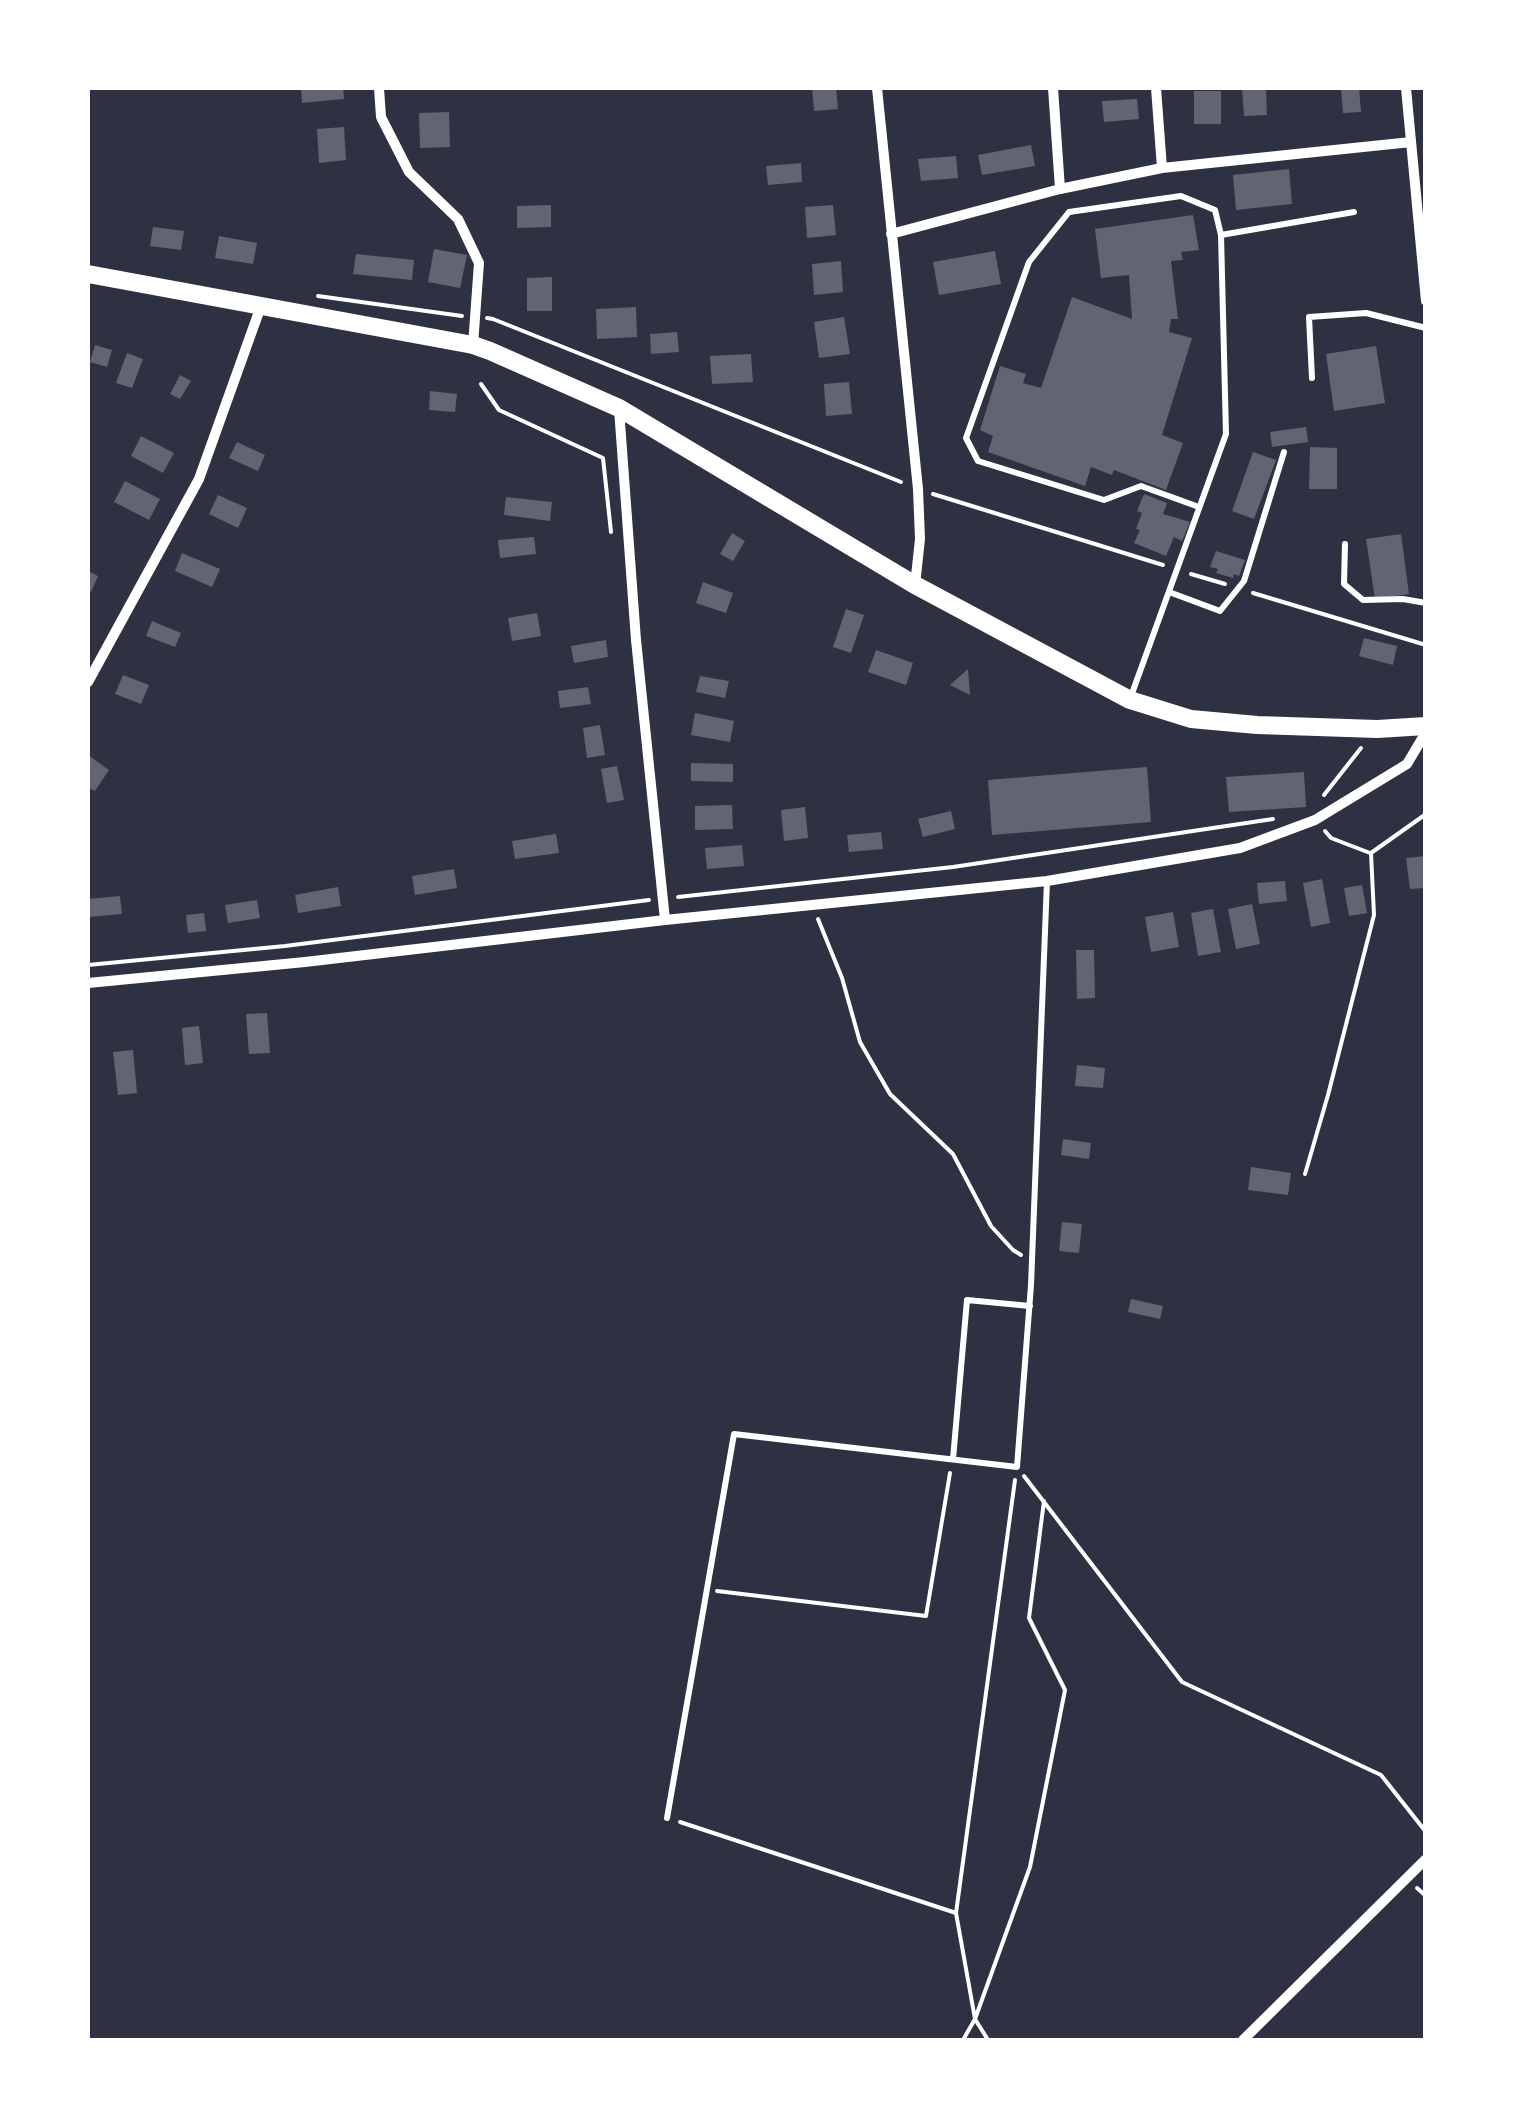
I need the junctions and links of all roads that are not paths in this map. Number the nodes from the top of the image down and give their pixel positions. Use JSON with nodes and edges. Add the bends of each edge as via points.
{"nodes":[{"id":1,"x":379,"y":88,"type":"edge"},
{"id":2,"x":876,"y":88,"type":"edge"},
{"id":3,"x":1053,"y":88,"type":"edge"},
{"id":4,"x":1156,"y":88,"type":"edge"},
{"id":5,"x":1406,"y":88,"type":"edge"},
{"id":6,"x":1411,"y":142,"type":"junction"},
{"id":7,"x":1162,"y":168,"type":"junction"},
{"id":8,"x":1060,"y":189,"type":"junction"},
{"id":9,"x":1354,"y":212,"type":"dead end"},
{"id":10,"x":892,"y":234,"type":"junction"},
{"id":11,"x":1221,"y":235,"type":"junction"},
{"id":12,"x":88,"y":274,"type":"edge"},
{"id":13,"x":1426,"y":301,"type":"edge"},
{"id":14,"x":261,"y":306,"type":"junction"},
{"id":15,"x":1426,"y":328,"type":"edge"},
{"id":16,"x":474,"y":345,"type":"junction"},
{"id":17,"x":1312,"y":378,"type":"dead end"},
{"id":18,"x":619,"y":408,"type":"junction"},
{"id":19,"x":1284,"y":452,"type":"dead end"},
{"id":20,"x":1200,"y":508,"type":"junction"},
{"id":21,"x":1345,"y":544,"type":"dead end"},
{"id":22,"x":915,"y":585,"type":"junction"},
{"id":23,"x":1168,"y":592,"type":"junction"},
{"id":24,"x":1426,"y":603,"type":"edge"},
{"id":25,"x":88,"y":682,"type":"edge"},
{"id":26,"x":1130,"y":700,"type":"junction"},
{"id":27,"x":1426,"y":729,"type":"edge"},
{"id":28,"x":1047,"y":881,"type":"junction"},
{"id":29,"x":666,"y":920,"type":"junction"},
{"id":30,"x":88,"y":983,"type":"edge"},
{"id":31,"x":1030,"y":1306,"type":"junction"},
{"id":32,"x":953,"y":1459,"type":"junction"},
{"id":33,"x":667,"y":1818,"type":"road end"},
{"id":34,"x":1426,"y":1859,"type":"edge"},
{"id":35,"x":1243,"y":2040,"type":"edge"}],
"edges":[{"from":1,"to":16,"type":"street","via":[[381,117],[409,172],[458,219],[479,263]]},
{"from":2,"to":10,"type":"street"},
{"from":3,"to":8,"type":"street"},
{"from":4,"to":7,"type":"street"},
{"from":5,"to":6,"type":"street"},
{"from":6,"to":7,"type":"street"},
{"from":6,"to":13,"type":"street"},
{"from":7,"to":8,"type":"street"},
{"from":8,"to":10,"type":"street"},
{"from":9,"to":11,"type":"lane"},
{"from":10,"to":22,"type":"street","via":[[918,489]]},
{"from":11,"to":20,"type":"lane","via":[[1226,434]]},
{"from":11,"to":20,"type":"lane","via":[[1215,210],[1181,196],[1069,212],[1029,262],[966,438],[978,461],[1104,500],[1141,486]]},
{"from":12,"to":14,"type":"main road"},
{"from":14,"to":16,"type":"main road"},
{"from":14,"to":25,"type":"street","via":[[199,478]]},
{"from":15,"to":17,"type":"lane","via":[[1366,313],[1309,316]]},
{"from":16,"to":18,"type":"main road"},
{"from":18,"to":22,"type":"main road"},
{"from":18,"to":29,"type":"street"},
{"from":19,"to":23,"type":"lane","via":[[1244,581],[1220,611]]},
{"from":20,"to":23,"type":"lane"},
{"from":21,"to":24,"type":"lane","via":[[1344,584],[1363,600]]},
{"from":22,"to":26,"type":"main road"},
{"from":23,"to":26,"type":"lane"},
{"from":26,"to":27,"type":"main road","via":[[1191,719]]},
{"from":27,"to":28,"type":"street","via":[[1407,764],[1315,820],[1240,848]]},
{"from":28,"to":29,"type":"street"},
{"from":28,"to":31,"type":"lane"},
{"from":29,"to":30,"type":"street"},
{"from":31,"to":32,"type":"lane","via":[[968,1300]]},
{"from":31,"to":32,"type":"lane","via":[[1017,1467]]},
{"from":32,"to":33,"type":"lane","via":[[734,1434]]},
{"from":34,"to":35,"type":"street"}]}
